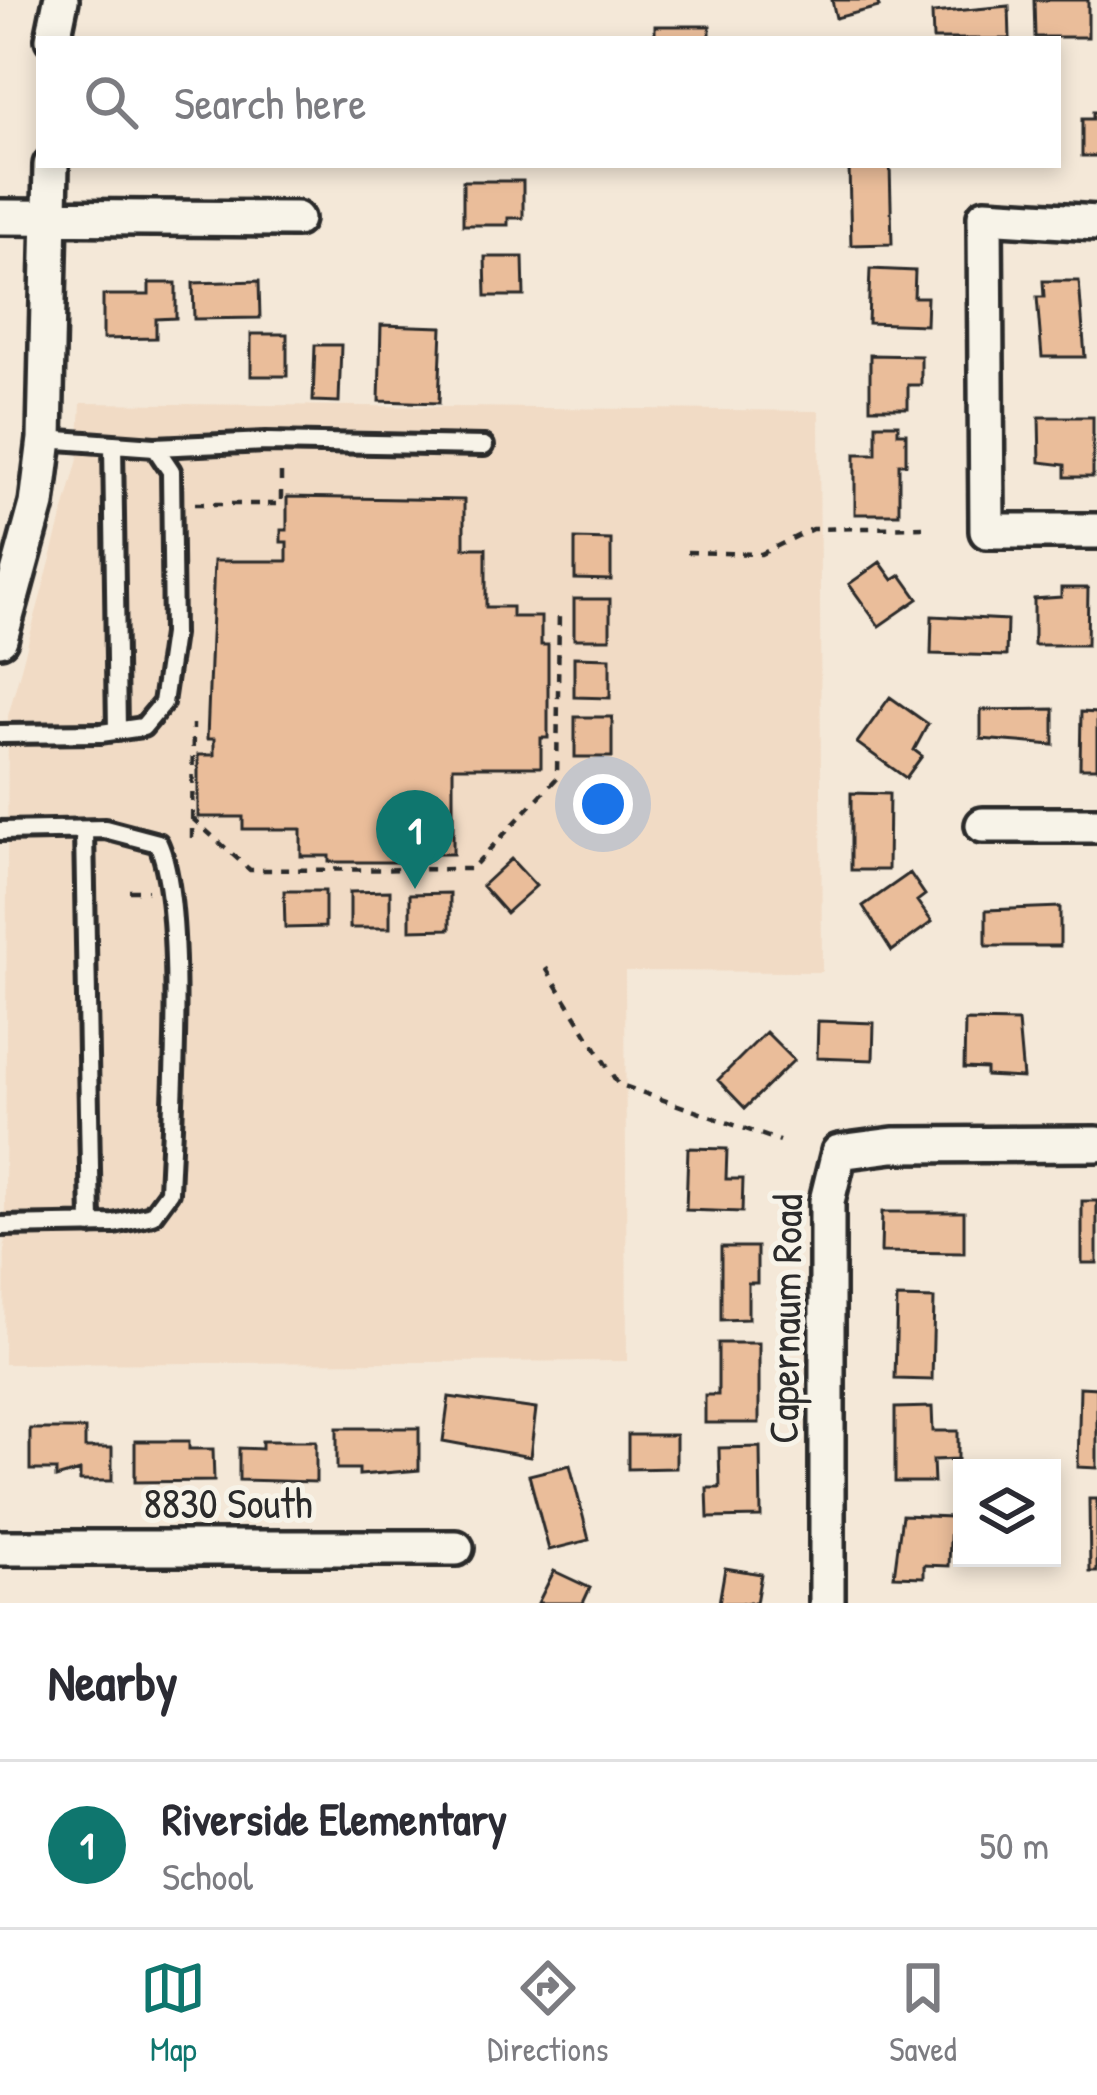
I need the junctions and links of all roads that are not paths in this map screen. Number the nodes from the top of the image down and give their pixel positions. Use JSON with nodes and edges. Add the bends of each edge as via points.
{"nodes":[{"id":1,"x":61,"y":0,"type":"edge"},
{"id":2,"x":53,"y":36,"type":"edge"},
{"id":3,"x":51,"y":168,"type":"edge"},
{"id":4,"x":48,"y":217,"type":"junction"},
{"id":5,"x":0,"y":218,"type":"edge"},
{"id":6,"x":296,"y":219,"type":"dead end"},
{"id":7,"x":1097,"y":224,"type":"edge"},
{"id":8,"x":45,"y":439,"type":"junction"},
{"id":9,"x":113,"y":444,"type":"junction"},
{"id":10,"x":484,"y":446,"type":"dead end"},
{"id":11,"x":155,"y":447,"type":"junction"},
{"id":12,"x":1097,"y":532,"type":"edge"},
{"id":13,"x":0,"y":639,"type":"edge"},
{"id":14,"x":117,"y":731,"type":"junction"},
{"id":15,"x":0,"y":734,"type":"edge"},
{"id":16,"x":1097,"y":825,"type":"edge"},
{"id":17,"x":983,"y":826,"type":"dead end"},
{"id":18,"x":85,"y":830,"type":"junction"},
{"id":19,"x":0,"y":831,"type":"edge"},
{"id":20,"x":1097,"y":1144,"type":"edge"},
{"id":21,"x":91,"y":1225,"type":"junction"},
{"id":22,"x":0,"y":1226,"type":"edge"},
{"id":23,"x":0,"y":1548,"type":"edge"},
{"id":24,"x":456,"y":1548,"type":"dead end"},
{"id":25,"x":827,"y":1603,"type":"edge"}],
"edges":[{"from":1,"to":2,"type":"street"},
{"from":3,"to":4,"type":"street"},
{"from":4,"to":5,"type":"street"},
{"from":4,"to":6,"type":"street"},
{"from":4,"to":8,"type":"street"},
{"from":7,"to":12,"type":"street","via":[[985,216],[987,532]]},
{"from":8,"to":9,"type":"lane"},
{"from":8,"to":13,"type":"street","via":[[37,505]]},
{"from":9,"to":11,"type":"lane"},
{"from":9,"to":14,"type":"lane"},
{"from":10,"to":11,"type":"lane"},
{"from":11,"to":14,"type":"lane","via":[[171,471],[173,634],[164,703],[143,727]]},
{"from":14,"to":15,"type":"lane"},
{"from":16,"to":17,"type":"street"},
{"from":18,"to":19,"type":"lane"},
{"from":18,"to":21,"type":"lane"},
{"from":18,"to":21,"type":"lane","via":[[158,843],[170,868],[172,938],[169,1192],[152,1215]]},
{"from":20,"to":25,"type":"street","name":"Capernaum Road","via":[[892,1145],[839,1153],[827,1202]]},
{"from":21,"to":22,"type":"lane"},
{"from":23,"to":24,"type":"street","name":"8830 South"}]}
